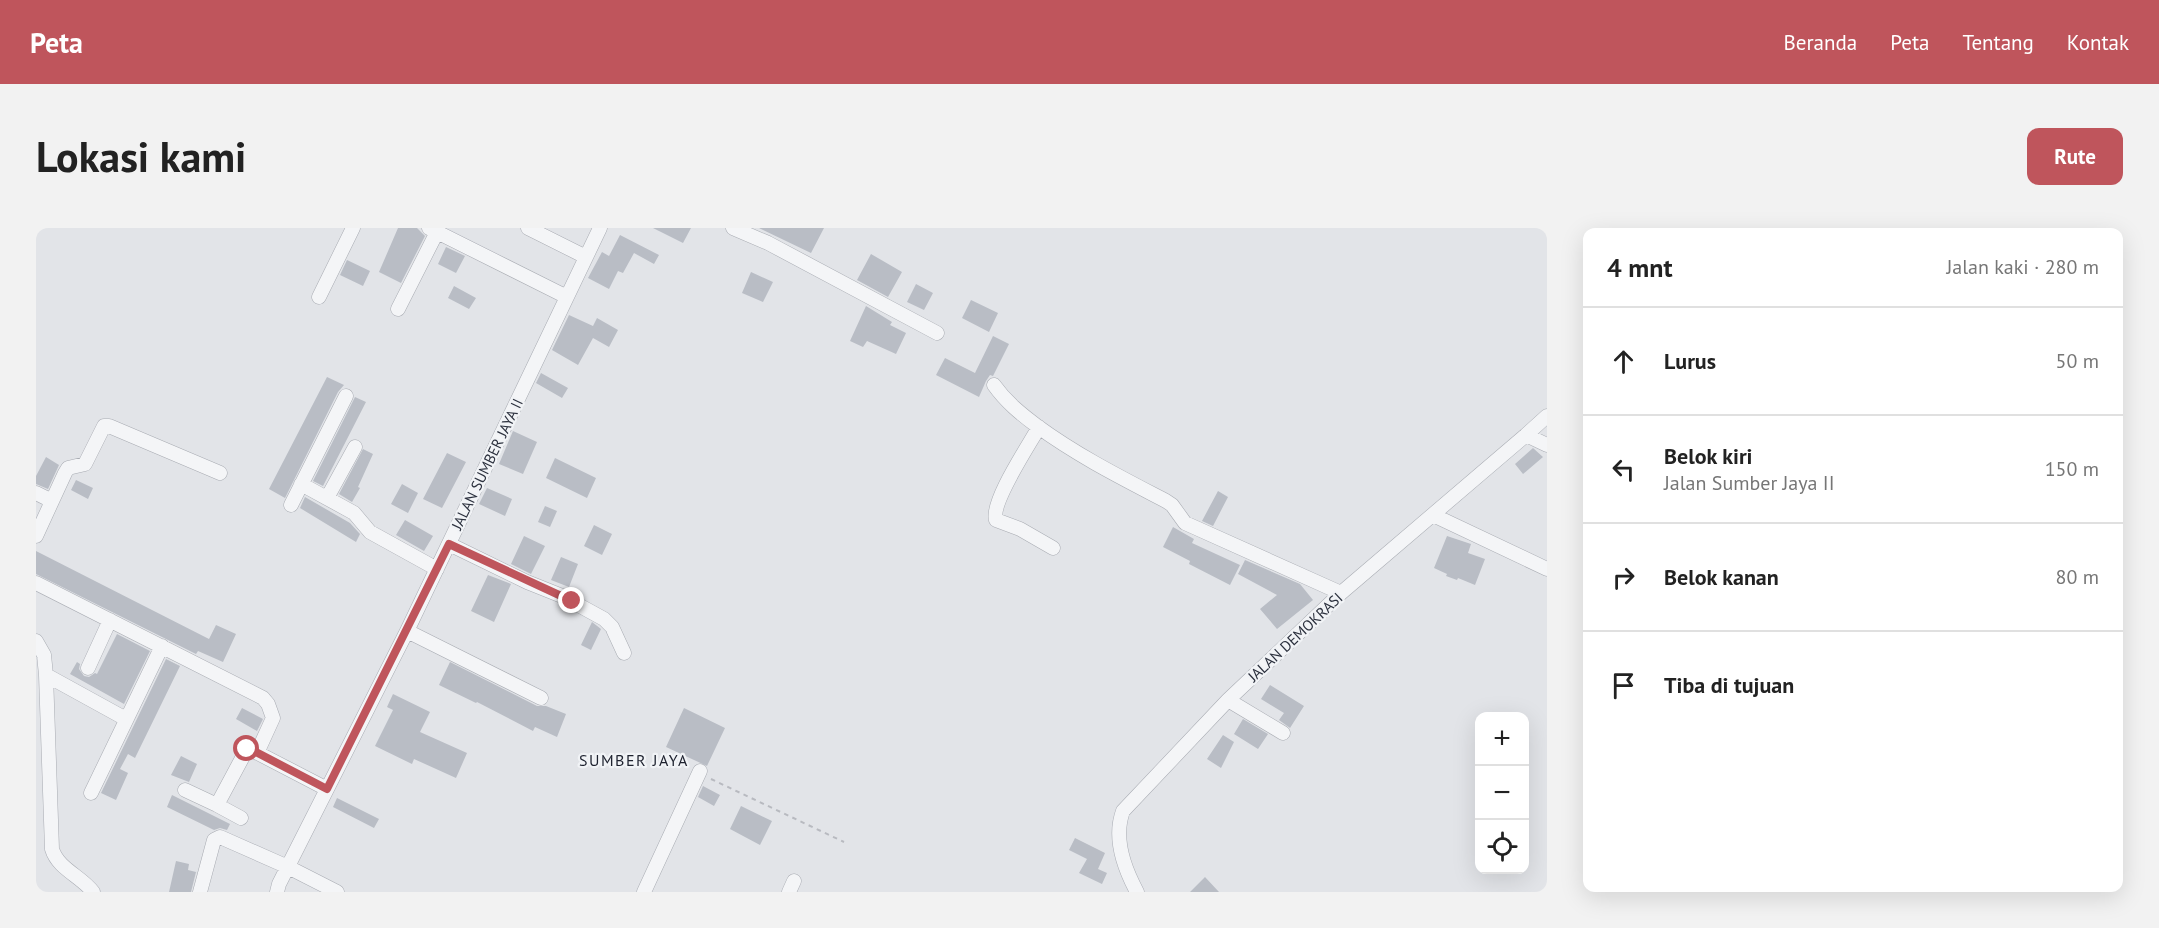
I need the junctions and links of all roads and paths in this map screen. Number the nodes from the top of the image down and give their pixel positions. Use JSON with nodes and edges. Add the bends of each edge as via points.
{"nodes":[{"id":1,"x":353,"y":228,"type":"edge"},
{"id":2,"x":528,"y":228,"type":"edge"},
{"id":3,"x":600,"y":228,"type":"edge"},
{"id":4,"x":733,"y":228,"type":"edge"},
{"id":5,"x":433,"y":230,"type":"edge"},
{"id":6,"x":586,"y":257,"type":"junction"},
{"id":7,"x":319,"y":297,"type":"dead end"},
{"id":8,"x":567,"y":297,"type":"junction"},
{"id":9,"x":398,"y":309,"type":"dead end"},
{"id":10,"x":938,"y":333,"type":"dead end"},
{"id":11,"x":994,"y":385,"type":"dead end"},
{"id":12,"x":346,"y":396,"type":"dead end"},
{"id":13,"x":1547,"y":416,"type":"edge"},
{"id":14,"x":1039,"y":427,"type":"junction"},
{"id":15,"x":1527,"y":435,"type":"junction"},
{"id":16,"x":1547,"y":445,"type":"edge"},
{"id":17,"x":355,"y":447,"type":"dead end"},
{"id":18,"x":220,"y":473,"type":"dead end"},
{"id":19,"x":301,"y":484,"type":"junction"},
{"id":20,"x":36,"y":493,"type":"edge"},
{"id":21,"x":327,"y":498,"type":"junction"},
{"id":22,"x":52,"y":501,"type":"junction"},
{"id":23,"x":291,"y":505,"type":"dead end"},
{"id":24,"x":1433,"y":515,"type":"junction"},
{"id":25,"x":36,"y":536,"type":"edge"},
{"id":26,"x":449,"y":544,"type":"junction"},
{"id":27,"x":1053,"y":548,"type":"dead end"},
{"id":28,"x":437,"y":569,"type":"junction"},
{"id":29,"x":1547,"y":569,"type":"edge"},
{"id":30,"x":36,"y":583,"type":"edge"},
{"id":31,"x":1341,"y":593,"type":"junction"},
{"id":32,"x":110,"y":620,"type":"junction"},
{"id":33,"x":406,"y":631,"type":"junction"},
{"id":34,"x":36,"y":641,"type":"edge"},
{"id":35,"x":162,"y":646,"type":"junction"},
{"id":36,"x":624,"y":653,"type":"dead end"},
{"id":37,"x":88,"y":668,"type":"dead end"},
{"id":38,"x":46,"y":675,"type":"junction"},
{"id":39,"x":541,"y":698,"type":"dead end"},
{"id":40,"x":1228,"y":700,"type":"junction"},
{"id":41,"x":126,"y":719,"type":"junction"},
{"id":42,"x":1283,"y":733,"type":"dead end"},
{"id":43,"x":257,"y":753,"type":"junction"},
{"id":44,"x":699,"y":774,"type":"joint"},
{"id":45,"x":327,"y":789,"type":"junction"},
{"id":46,"x":185,"y":790,"type":"dead end"},
{"id":47,"x":91,"y":793,"type":"dead end"},
{"id":48,"x":217,"y":805,"type":"junction"},
{"id":49,"x":241,"y":818,"type":"dead end"},
{"id":50,"x":844,"y":842,"type":"dead end"},
{"id":51,"x":288,"y":867,"type":"junction"},
{"id":52,"x":646,"y":891,"type":"edge"},
{"id":53,"x":93,"y":892,"type":"edge"},
{"id":54,"x":200,"y":892,"type":"edge"},
{"id":55,"x":277,"y":892,"type":"edge"},
{"id":56,"x":337,"y":892,"type":"edge"},
{"id":57,"x":1137,"y":892,"type":"edge"}],
"edges":[{"from":1,"to":7,"type":"street"},
{"from":2,"to":6,"type":"street"},
{"from":3,"to":6,"type":"street","name":"JALAN SUMBER JAYA II"},
{"from":4,"to":10,"type":"street"},
{"from":5,"to":8,"type":"street"},
{"from":5,"to":9,"type":"street"},
{"from":6,"to":8,"type":"street","name":"JALAN SUMBER JAYA II"},
{"from":8,"to":26,"type":"street","name":"JALAN SUMBER JAYA II"},
{"from":11,"to":14,"type":"street","via":[[1009,404]]},
{"from":12,"to":19,"type":"street"},
{"from":13,"to":15,"type":"street","name":"JALAN DEMOKRASI"},
{"from":14,"to":27,"type":"street","via":[[1005,485],[994,516]]},
{"from":14,"to":31,"type":"street","via":[[1082,457],[1166,501],[1185,523]]},
{"from":15,"to":16,"type":"street"},
{"from":15,"to":24,"type":"street","name":"JALAN DEMOKRASI"},
{"from":17,"to":21,"type":"street"},
{"from":18,"to":22,"type":"street","via":[[104,426],[85,464],[68,468]]},
{"from":19,"to":21,"type":"street"},
{"from":19,"to":23,"type":"street"},
{"from":20,"to":22,"type":"street"},
{"from":21,"to":28,"type":"street","via":[[354,513],[370,532]]},
{"from":22,"to":25,"type":"street"},
{"from":24,"to":29,"type":"street"},
{"from":24,"to":31,"type":"street","name":"JALAN DEMOKRASI"},
{"from":26,"to":28,"type":"street","name":"JALAN SUMBER JAYA II"},
{"from":26,"to":36,"type":"street","via":[[604,619]]},
{"from":28,"to":33,"type":"street","name":"JALAN SUMBER JAYA II"},
{"from":30,"to":32,"type":"street"},
{"from":31,"to":40,"type":"street","name":"JALAN DEMOKRASI"},
{"from":32,"to":35,"type":"street"},
{"from":32,"to":37,"type":"street"},
{"from":33,"to":39,"type":"street"},
{"from":33,"to":45,"type":"street","name":"JALAN SUMBER JAYA II"},
{"from":34,"to":38,"type":"street","via":[[44,655]]},
{"from":35,"to":41,"type":"street"},
{"from":35,"to":43,"type":"street","via":[[253,692],[268,704],[273,718]]},
{"from":38,"to":41,"type":"street"},
{"from":38,"to":53,"type":"street","via":[[52,849],[59,863]]},
{"from":40,"to":42,"type":"street"},
{"from":40,"to":57,"type":"street","name":"JALAN DEMOKRASI","via":[[1123,812],[1119,835],[1126,872]]},
{"from":41,"to":47,"type":"street"},
{"from":43,"to":45,"type":"street"},
{"from":43,"to":48,"type":"street","via":[[244,751]]},
{"from":44,"to":50,"type":"path"},
{"from":44,"to":52,"type":"street"},
{"from":45,"to":51,"type":"street","name":"JALAN SUMBER JAYA II"},
{"from":46,"to":48,"type":"street"},
{"from":48,"to":49,"type":"street"},
{"from":51,"to":54,"type":"street","via":[[216,838]]},
{"from":51,"to":55,"type":"street","name":"JALAN SUMBER JAYA II"},
{"from":51,"to":56,"type":"street"}]}
